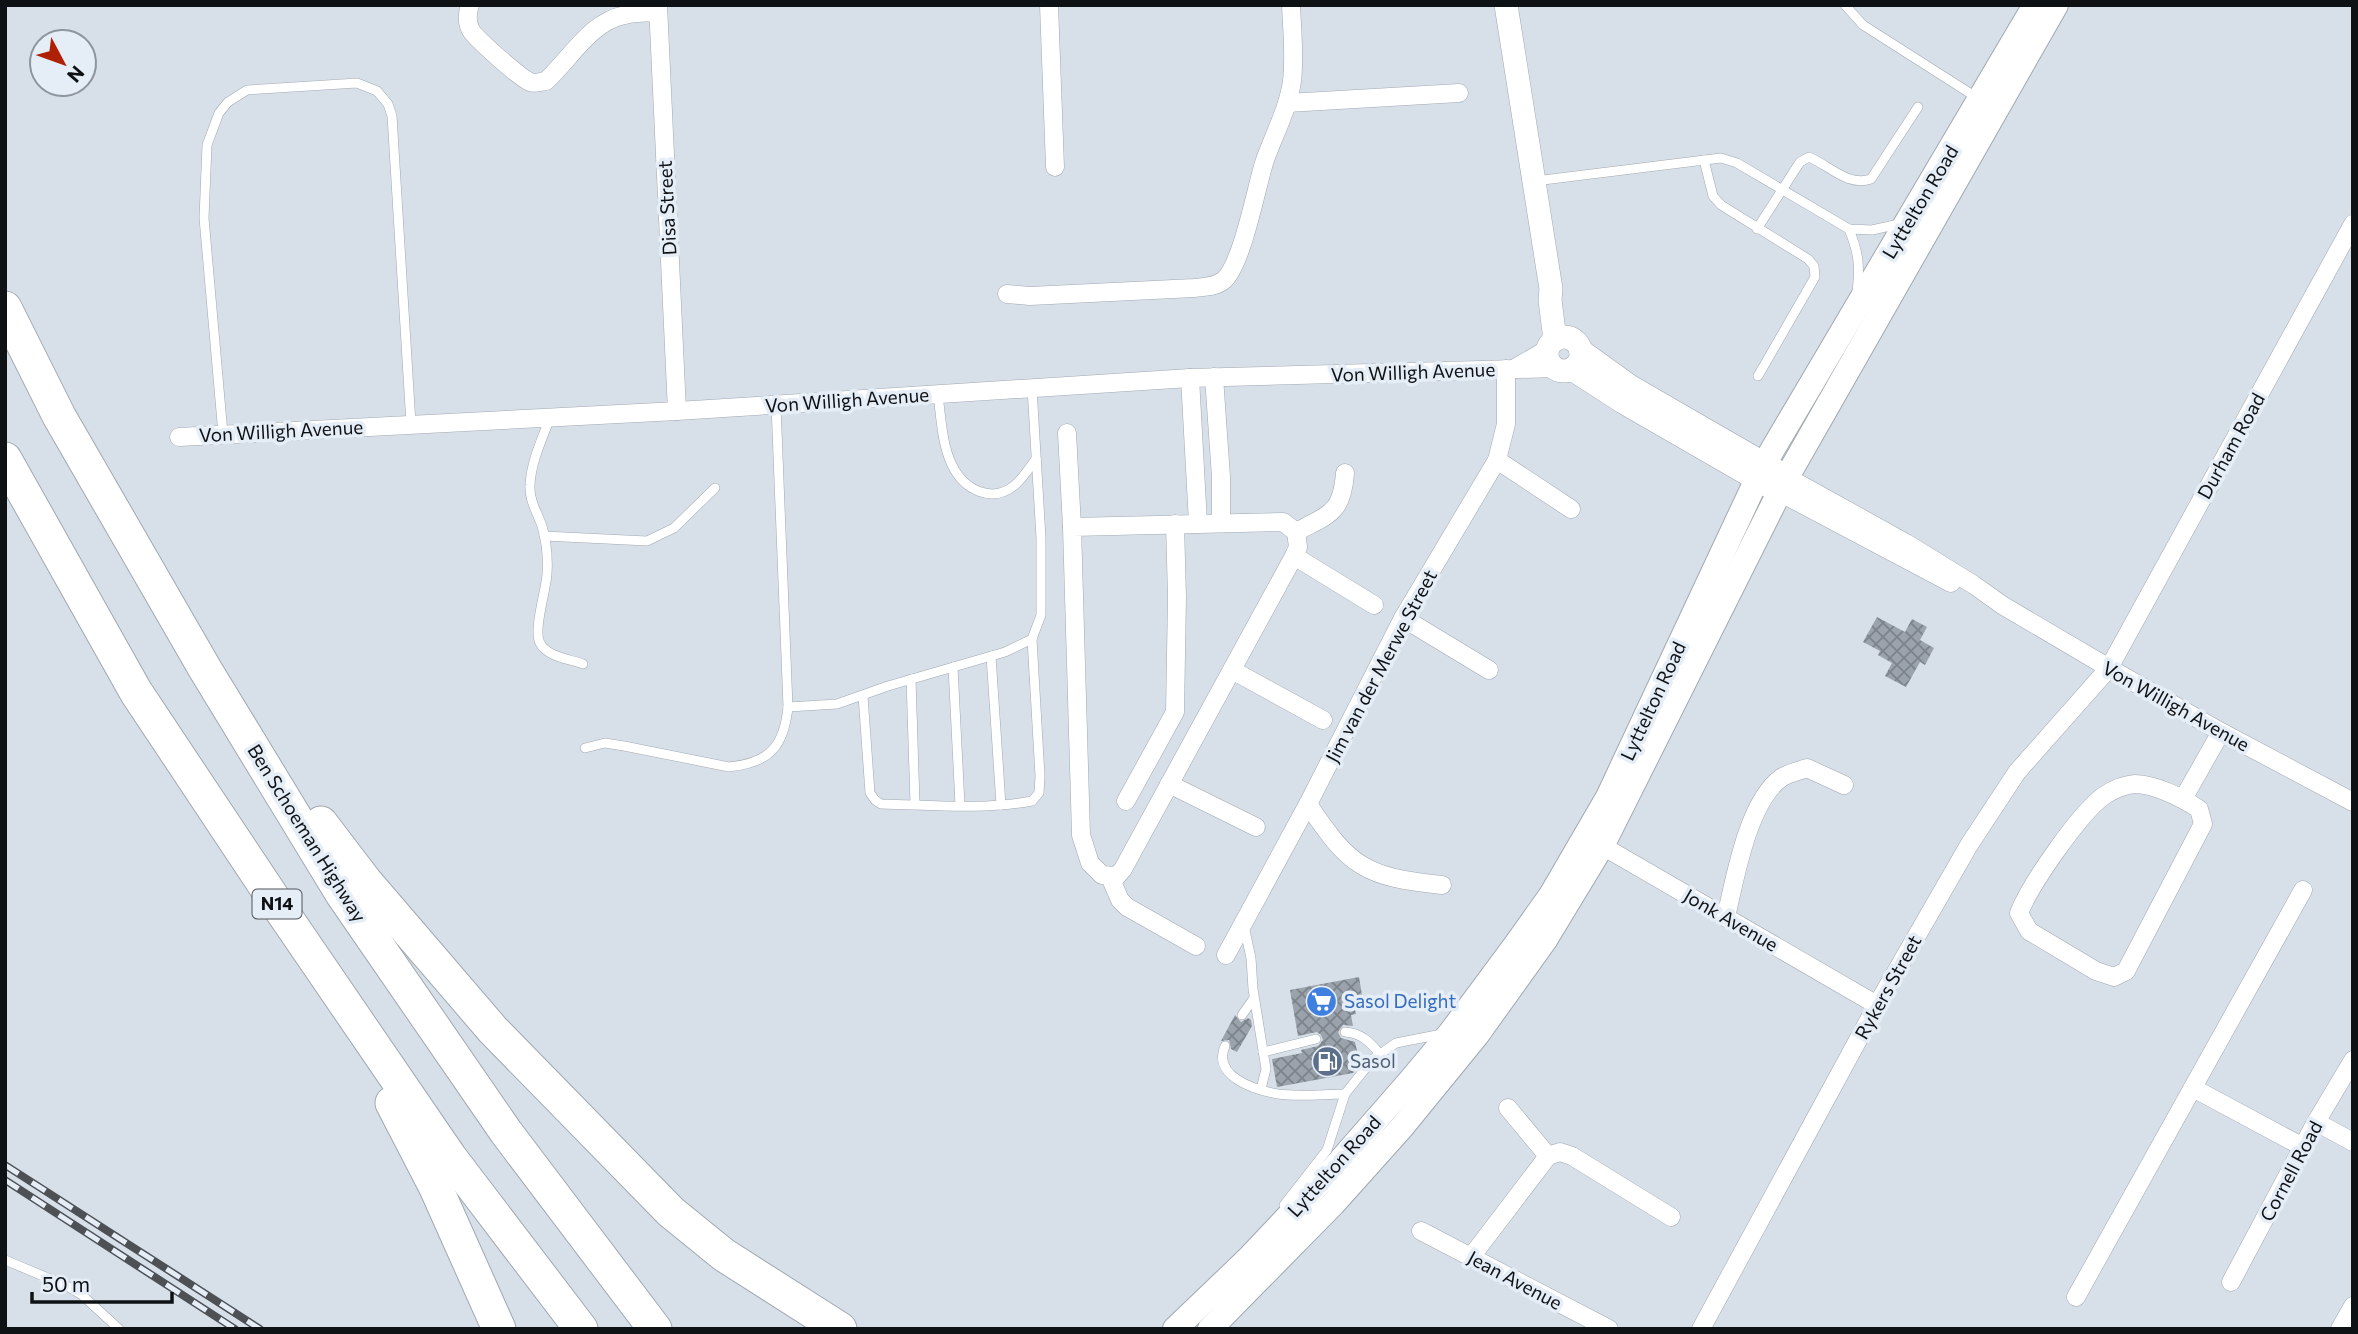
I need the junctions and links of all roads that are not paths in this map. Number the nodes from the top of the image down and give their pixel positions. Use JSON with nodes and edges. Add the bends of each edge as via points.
{"nodes":[{"id":1,"x":470,"y":5,"type":"edge"},
{"id":2,"x":1049,"y":5,"type":"edge"},
{"id":3,"x":1291,"y":5,"type":"edge"},
{"id":4,"x":1506,"y":5,"type":"edge"},
{"id":5,"x":1845,"y":5,"type":"edge"},
{"id":6,"x":2035,"y":5,"type":"edge"},
{"id":7,"x":2056,"y":5,"type":"edge"},
{"id":8,"x":658,"y":9,"type":"edge"},
{"id":9,"x":1459,"y":93,"type":"dead end"},
{"id":10,"x":1981,"y":100,"type":"junction"},
{"id":11,"x":1287,"y":103,"type":"junction"},
{"id":12,"x":1918,"y":107,"type":"dead end"},
{"id":13,"x":1704,"y":160,"type":"junction"},
{"id":14,"x":1055,"y":167,"type":"dead end"},
{"id":15,"x":1534,"y":181,"type":"junction"},
{"id":16,"x":1783,"y":189,"type":"junction"},
{"id":17,"x":1907,"y":222,"type":"junction"},
{"id":18,"x":2353,"y":224,"type":"edge"},
{"id":19,"x":1757,"y":229,"type":"junction"},
{"id":20,"x":1849,"y":229,"type":"junction"},
{"id":21,"x":2345,"y":253,"type":"edge"},
{"id":22,"x":1007,"y":294,"type":"dead end"},
{"id":23,"x":5,"y":308,"type":"edge"},
{"id":24,"x":1856,"y":308,"type":"junction"},
{"id":25,"x":1564,"y":353,"type":"junction"},
{"id":26,"x":1511,"y":369,"type":"junction"},
{"id":27,"x":1758,"y":376,"type":"dead end"},
{"id":28,"x":1214,"y":377,"type":"junction"},
{"id":29,"x":1190,"y":378,"type":"junction"},
{"id":30,"x":1032,"y":388,"type":"junction"},
{"id":31,"x":938,"y":395,"type":"junction"},
{"id":32,"x":776,"y":405,"type":"junction"},
{"id":33,"x":677,"y":411,"type":"junction"},
{"id":34,"x":550,"y":418,"type":"junction"},
{"id":35,"x":411,"y":424,"type":"junction"},
{"id":36,"x":1067,"y":433,"type":"dead end"},
{"id":37,"x":223,"y":434,"type":"junction"},
{"id":38,"x":179,"y":437,"type":"dead end"},
{"id":39,"x":5,"y":459,"type":"edge"},
{"id":40,"x":1036,"y":459,"type":"junction"},
{"id":41,"x":1497,"y":460,"type":"junction"},
{"id":42,"x":1760,"y":472,"type":"junction"},
{"id":43,"x":1345,"y":473,"type":"dead end"},
{"id":44,"x":1783,"y":485,"type":"junction"},
{"id":45,"x":715,"y":488,"type":"dead end"},
{"id":46,"x":1571,"y":509,"type":"dead end"},
{"id":47,"x":1198,"y":523,"type":"junction"},
{"id":48,"x":1221,"y":523,"type":"junction"},
{"id":49,"x":1175,"y":524,"type":"junction"},
{"id":50,"x":1072,"y":527,"type":"junction"},
{"id":51,"x":1296,"y":532,"type":"junction"},
{"id":52,"x":544,"y":536,"type":"junction"},
{"id":53,"x":1294,"y":556,"type":"junction"},
{"id":54,"x":1374,"y":605,"type":"dead end"},
{"id":55,"x":1403,"y":618,"type":"junction"},
{"id":56,"x":1032,"y":639,"type":"junction"},
{"id":57,"x":991,"y":656,"type":"junction"},
{"id":58,"x":583,"y":664,"type":"dead end"},
{"id":59,"x":953,"y":667,"type":"junction"},
{"id":60,"x":205,"y":668,"type":"junction"},
{"id":61,"x":2109,"y":668,"type":"junction"},
{"id":62,"x":1232,"y":670,"type":"junction"},
{"id":63,"x":1489,"y":670,"type":"dead end"},
{"id":64,"x":911,"y":679,"type":"junction"},
{"id":65,"x":136,"y":692,"type":"junction"},
{"id":66,"x":863,"y":696,"type":"junction"},
{"id":67,"x":788,"y":707,"type":"junction"},
{"id":68,"x":1323,"y":720,"type":"dead end"},
{"id":69,"x":2221,"y":732,"type":"junction"},
{"id":70,"x":585,"y":748,"type":"dead end"},
{"id":71,"x":1169,"y":784,"type":"junction"},
{"id":72,"x":1844,"y":785,"type":"dead end"},
{"id":73,"x":2183,"y":799,"type":"junction"},
{"id":74,"x":1126,"y":801,"type":"dead end"},
{"id":75,"x":2353,"y":802,"type":"edge"},
{"id":76,"x":915,"y":804,"type":"junction"},
{"id":77,"x":1308,"y":804,"type":"junction"},
{"id":78,"x":1001,"y":805,"type":"junction"},
{"id":79,"x":960,"y":806,"type":"junction"},
{"id":80,"x":1256,"y":827,"type":"dead end"},
{"id":81,"x":1594,"y":841,"type":"junction"},
{"id":82,"x":1110,"y":877,"type":"junction"},
{"id":83,"x":1442,"y":885,"type":"dead end"},
{"id":84,"x":2303,"y":890,"type":"dead end"},
{"id":85,"x":1726,"y":917,"type":"junction"},
{"id":86,"x":1243,"y":924,"type":"junction"},
{"id":87,"x":1196,"y":946,"type":"dead end"},
{"id":88,"x":1226,"y":955,"type":"dead end"},
{"id":89,"x":1254,"y":998,"type":"junction"},
{"id":90,"x":1877,"y":1005,"type":"junction"},
{"id":91,"x":1242,"y":1015,"type":"dead end"},
{"id":92,"x":1345,"y":1032,"type":"dead end"},
{"id":93,"x":1451,"y":1032,"type":"junction"},
{"id":94,"x":1316,"y":1039,"type":"dead end"},
{"id":95,"x":1226,"y":1046,"type":"dead end"},
{"id":96,"x":1263,"y":1052,"type":"junction"},
{"id":97,"x":1379,"y":1053,"type":"junction"},
{"id":98,"x":2353,"y":1060,"type":"edge"},
{"id":99,"x":2193,"y":1088,"type":"junction"},
{"id":100,"x":1261,"y":1089,"type":"junction"},
{"id":101,"x":1345,"y":1094,"type":"junction"},
{"id":102,"x":1508,"y":1108,"type":"dead end"},
{"id":103,"x":2316,"y":1122,"type":"junction"},
{"id":104,"x":2353,"y":1142,"type":"edge"},
{"id":105,"x":2303,"y":1147,"type":"junction"},
{"id":106,"x":1548,"y":1156,"type":"junction"},
{"id":107,"x":1671,"y":1217,"type":"dead end"},
{"id":108,"x":1421,"y":1231,"type":"dead end"},
{"id":109,"x":1471,"y":1257,"type":"junction"},
{"id":110,"x":1248,"y":1259,"type":"junction"},
{"id":111,"x":5,"y":1260,"type":"edge"},
{"id":112,"x":2231,"y":1282,"type":"dead end"},
{"id":113,"x":2076,"y":1297,"type":"dead end"},
{"id":114,"x":2353,"y":1306,"type":"edge"},
{"id":115,"x":119,"y":1329,"type":"edge"},
{"id":116,"x":499,"y":1329,"type":"edge"},
{"id":117,"x":581,"y":1329,"type":"edge"},
{"id":118,"x":655,"y":1329,"type":"edge"},
{"id":119,"x":840,"y":1329,"type":"edge"},
{"id":120,"x":1175,"y":1329,"type":"edge"},
{"id":121,"x":1210,"y":1329,"type":"edge"},
{"id":122,"x":1609,"y":1329,"type":"edge"},
{"id":123,"x":1701,"y":1329,"type":"edge"},
{"id":124,"x":2340,"y":1329,"type":"edge"}],
"edges":[{"from":1,"to":8,"type":"street","via":[[467,14],[472,32],[517,74],[537,83],[546,81],[605,23]]},
{"from":2,"to":14,"type":"street"},
{"from":3,"to":11,"type":"street","via":[[1293,60]]},
{"from":4,"to":15,"type":"street"},
{"from":5,"to":10,"type":"lane","via":[[1863,25]]},
{"from":6,"to":10,"type":"main road","name":"Lyttelton Road"},
{"from":7,"to":44,"type":"main road","name":"Lyttelton Road"},
{"from":8,"to":33,"type":"street","name":"Disa Street"},
{"from":9,"to":11,"type":"street"},
{"from":10,"to":17,"type":"main road","name":"Lyttelton Road"},
{"from":11,"to":22,"type":"street","via":[[1238,254],[1223,281],[1211,287]]},
{"from":12,"to":16,"type":"lane","via":[[1871,179],[1851,181],[1810,157],[1800,162]]},
{"from":13,"to":15,"type":"lane"},
{"from":13,"to":16,"type":"lane","via":[[1721,158],[1737,163]]},
{"from":13,"to":19,"type":"lane","via":[[1713,196]]},
{"from":15,"to":25,"type":"street","via":[[1551,289],[1561,305]]},
{"from":16,"to":19,"type":"lane"},
{"from":16,"to":20,"type":"lane"},
{"from":17,"to":20,"type":"lane","via":[[1872,230]]},
{"from":17,"to":24,"type":"main road","name":"Lyttelton Road"},
{"from":18,"to":21,"type":"street","name":"Durham Road"},
{"from":19,"to":27,"type":"lane","via":[[1808,259],[1815,277]]},
{"from":20,"to":24,"type":"lane","via":[[1860,265]]},
{"from":21,"to":61,"type":"street","name":"Durham Road"},
{"from":23,"to":60,"type":"highway","name":"Ben Schoeman Highway","via":[[59,416]]},
{"from":24,"to":42,"type":"main road","name":"Lyttelton Road"},
{"from":25,"to":26,"type":"street","name":"Von Willigh Avenue","via":[[1525,371]]},
{"from":25,"to":42,"type":"street","name":"Von Willigh Avenue","via":[[1631,387]]},
{"from":26,"to":28,"type":"street","name":"Von Willigh Avenue"},
{"from":26,"to":41,"type":"street","name":"Jim van der Merwe Street"},
{"from":28,"to":29,"type":"street","name":"Von Willigh Avenue"},
{"from":28,"to":48,"type":"street"},
{"from":29,"to":30,"type":"street","name":"Von Willigh Avenue"},
{"from":29,"to":47,"type":"street"},
{"from":30,"to":31,"type":"street","name":"Von Willigh Avenue"},
{"from":30,"to":40,"type":"lane"},
{"from":31,"to":32,"type":"street","name":"Von Willigh Avenue"},
{"from":31,"to":40,"type":"lane","via":[[952,465],[978,492],[1004,493]]},
{"from":32,"to":33,"type":"street","name":"Von Willigh Avenue"},
{"from":32,"to":67,"type":"lane"},
{"from":33,"to":34,"type":"street","name":"Von Willigh Avenue"},
{"from":34,"to":35,"type":"street","name":"Von Willigh Avenue"},
{"from":34,"to":52,"type":"lane","via":[[530,486],[530,499]]},
{"from":35,"to":37,"type":"street","name":"Von Willigh Avenue"},
{"from":35,"to":37,"type":"lane","via":[[392,116],[377,91],[357,83],[247,90],[219,113],[207,145],[204,218]]},
{"from":36,"to":50,"type":"street"},
{"from":37,"to":38,"type":"street","name":"Von Willigh Avenue"},
{"from":39,"to":65,"type":"highway","number":"N14"},
{"from":40,"to":56,"type":"lane","via":[[1041,615]]},
{"from":41,"to":46,"type":"street"},
{"from":41,"to":55,"type":"street","name":"Jim van der Merwe Street"},
{"from":42,"to":44,"type":"street","name":"Von Willigh Avenue"},
{"from":42,"to":81,"type":"main road","name":"Lyttelton Road","via":[[1608,797]]},
{"from":43,"to":51,"type":"street","via":[[1344,493],[1331,513]]},
{"from":44,"to":61,"type":"street","name":"Von Willigh Avenue","via":[[1906,543]]},
{"from":44,"to":81,"type":"main road","name":"Lyttelton Road"},
{"from":45,"to":52,"type":"lane","via":[[674,528],[647,541]]},
{"from":47,"to":48,"type":"street"},
{"from":47,"to":49,"type":"street"},
{"from":48,"to":51,"type":"street","via":[[1283,522]]},
{"from":49,"to":50,"type":"street"},
{"from":49,"to":74,"type":"street","via":[[1175,712]]},
{"from":50,"to":82,"type":"street","via":[[1081,835],[1090,863]]},
{"from":51,"to":53,"type":"street"},
{"from":52,"to":58,"type":"lane","via":[[547,573],[539,642],[548,652]]},
{"from":53,"to":54,"type":"street"},
{"from":53,"to":62,"type":"street"},
{"from":55,"to":63,"type":"street"},
{"from":55,"to":77,"type":"street","name":"Jim van der Merwe Street"},
{"from":56,"to":57,"type":"lane"},
{"from":56,"to":78,"type":"lane","via":[[1039,793],[1032,801]]},
{"from":57,"to":59,"type":"lane"},
{"from":57,"to":78,"type":"lane"},
{"from":59,"to":64,"type":"lane"},
{"from":59,"to":79,"type":"lane"},
{"from":60,"to":118,"type":"highway","name":"Ben Schoeman Highway","via":[[342,894],[506,1132]]},
{"from":60,"to":119,"type":"highway","via":[[366,882],[493,1030],[671,1212],[724,1255]]},
{"from":61,"to":69,"type":"street","name":"Von Willigh Avenue"},
{"from":61,"to":90,"type":"street","name":"Rykers Street","via":[[2018,772],[1969,845]]},
{"from":62,"to":68,"type":"street"},
{"from":62,"to":71,"type":"street"},
{"from":64,"to":66,"type":"lane"},
{"from":64,"to":76,"type":"lane"},
{"from":65,"to":116,"type":"highway","via":[[377,1075],[436,1188]]},
{"from":65,"to":117,"type":"highway","number":"N14","via":[[450,1157]]},
{"from":66,"to":67,"type":"lane","via":[[837,704]]},
{"from":66,"to":76,"type":"lane","via":[[870,793],[881,804]]},
{"from":67,"to":70,"type":"lane","via":[[778,744],[760,759],[743,765],[729,767],[605,743]]},
{"from":69,"to":73,"type":"street"},
{"from":69,"to":75,"type":"street","name":"Von Willigh Avenue"},
{"from":71,"to":80,"type":"street"},
{"from":71,"to":82,"type":"street","via":[[1123,869]]},
{"from":72,"to":85,"type":"street","via":[[1807,768],[1782,777],[1762,801],[1743,842]]},
{"from":73,"to":73,"type":"street","via":[[2199,809],[2201,832],[2126,971],[2119,976],[2105,975],[2029,931],[2019,913],[2025,896],[2082,816],[2105,795],[2124,785],[2147,784]]},
{"from":76,"to":79,"type":"lane"},
{"from":77,"to":83,"type":"street","via":[[1336,844],[1368,870],[1399,881]]},
{"from":77,"to":86,"type":"street","name":"Jim van der Merwe Street"},
{"from":78,"to":79,"type":"lane"},
{"from":81,"to":85,"type":"street","name":"Jonk Avenue"},
{"from":81,"to":93,"type":"main road","name":"Lyttelton Road"},
{"from":81,"to":121,"type":"main road","name":"Lyttelton Road","via":[[1545,940],[1468,1045],[1333,1204]]},
{"from":82,"to":87,"type":"street","via":[[1127,907]]},
{"from":84,"to":99,"type":"street"},
{"from":85,"to":90,"type":"street","name":"Jonk Avenue"},
{"from":86,"to":88,"type":"street","name":"Jim van der Merwe Street"},
{"from":86,"to":89,"type":"lane"},
{"from":89,"to":91,"type":"lane"},
{"from":89,"to":96,"type":"lane"},
{"from":90,"to":123,"type":"street","name":"Rykers Street"},
{"from":92,"to":97,"type":"lane","via":[[1358,1034]]},
{"from":93,"to":97,"type":"lane","via":[[1396,1043]]},
{"from":93,"to":110,"type":"main road","name":"Lyttelton Road"},
{"from":94,"to":96,"type":"lane"},
{"from":95,"to":100,"type":"lane","via":[[1222,1059],[1226,1071]]},
{"from":96,"to":100,"type":"lane","via":[[1266,1076]]},
{"from":97,"to":101,"type":"lane"},
{"from":98,"to":103,"type":"street","name":"Cornell Road"},
{"from":99,"to":105,"type":"street"},
{"from":99,"to":113,"type":"street"},
{"from":100,"to":101,"type":"lane","via":[[1279,1094]]},
{"from":101,"to":110,"type":"lane","via":[[1327,1150]]},
{"from":102,"to":106,"type":"street"},
{"from":103,"to":104,"type":"street"},
{"from":103,"to":105,"type":"street","name":"Cornell Road"},
{"from":105,"to":112,"type":"street","name":"Cornell Road"},
{"from":106,"to":107,"type":"street","via":[[1560,1152],[1572,1157]]},
{"from":106,"to":109,"type":"street"},
{"from":108,"to":109,"type":"street","name":"Jean Avenue"},
{"from":109,"to":122,"type":"street","name":"Jean Avenue"},
{"from":110,"to":120,"type":"main road","name":"Lyttelton Road"},
{"from":111,"to":115,"type":"lane","via":[[82,1294]]},
{"from":114,"to":124,"type":"street"}]}
